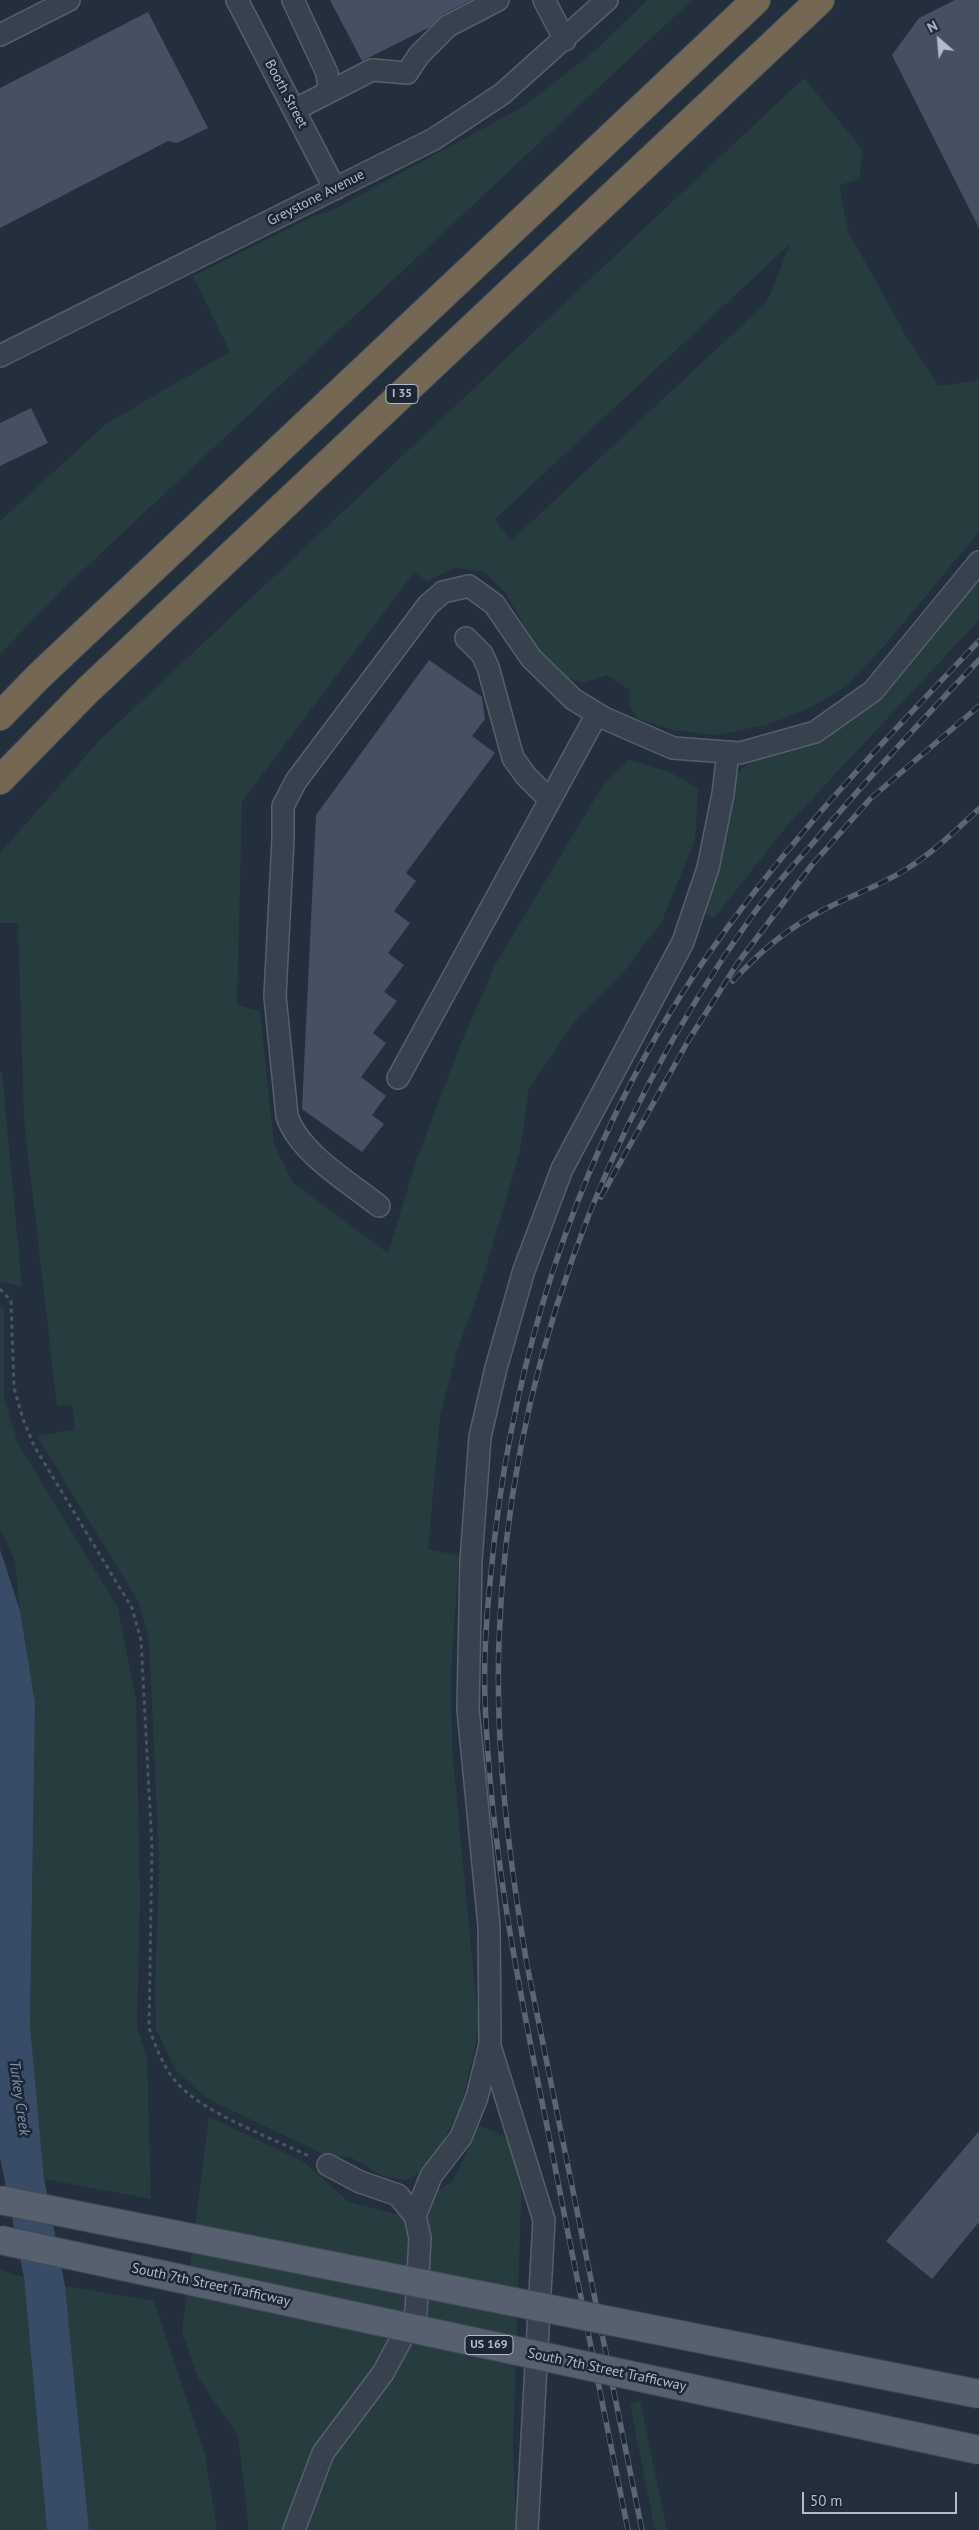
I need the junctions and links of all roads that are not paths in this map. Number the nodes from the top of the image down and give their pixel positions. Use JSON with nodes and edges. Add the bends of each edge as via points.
{"nodes":[{"id":1,"x":69,"y":0,"type":"edge"},
{"id":2,"x":293,"y":0,"type":"edge"},
{"id":3,"x":498,"y":0,"type":"edge"},
{"id":4,"x":544,"y":0,"type":"edge"},
{"id":5,"x":607,"y":0,"type":"edge"},
{"id":6,"x":756,"y":0,"type":"edge"},
{"id":7,"x":242,"y":2,"type":"edge"},
{"id":8,"x":818,"y":4,"type":"edge"},
{"id":9,"x":0,"y":35,"type":"edge"},
{"id":10,"x":565,"y":40,"type":"junction"},
{"id":11,"x":330,"y":90,"type":"junction"},
{"id":12,"x":294,"y":110,"type":"junction"},
{"id":13,"x":335,"y":189,"type":"junction"},
{"id":14,"x":0,"y":356,"type":"edge"},
{"id":15,"x":979,"y":562,"type":"edge"},
{"id":16,"x":466,"y":638,"type":"dead end"},
{"id":17,"x":597,"y":714,"type":"junction"},
{"id":18,"x":0,"y":716,"type":"edge"},
{"id":19,"x":728,"y":752,"type":"junction"},
{"id":20,"x":0,"y":780,"type":"edge"},
{"id":21,"x":550,"y":800,"type":"junction"},
{"id":22,"x":398,"y":1078,"type":"dead end"},
{"id":23,"x":379,"y":1206,"type":"dead end"},
{"id":24,"x":490,"y":2044,"type":"junction"},
{"id":25,"x":328,"y":2165,"type":"road end"},
{"id":26,"x":0,"y":2200,"type":"edge"},
{"id":27,"x":415,"y":2216,"type":"junction"},
{"id":28,"x":0,"y":2240,"type":"edge"},
{"id":29,"x":979,"y":2394,"type":"edge"},
{"id":30,"x":979,"y":2450,"type":"edge"},
{"id":31,"x":301,"y":2524,"type":"edge"},
{"id":32,"x":527,"y":2530,"type":"edge"}],
"edges":[{"from":1,"to":9,"type":"street"},
{"from":2,"to":11,"type":"street","via":[[326,73]]},
{"from":3,"to":11,"type":"street","via":[[448,26],[407,73],[372,70]]},
{"from":4,"to":10,"type":"street"},
{"from":5,"to":10,"type":"street","name":"Greystone Avenue"},
{"from":6,"to":18,"type":"highway"},
{"from":7,"to":12,"type":"street","name":"Booth Street"},
{"from":8,"to":20,"type":"highway","number":"I 35","via":[[87,690]]},
{"from":10,"to":13,"type":"street","name":"Greystone Avenue","via":[[502,94],[434,139]]},
{"from":11,"to":12,"type":"street"},
{"from":12,"to":13,"type":"street","name":"Booth Street"},
{"from":13,"to":14,"type":"street","name":"Greystone Avenue"},
{"from":15,"to":19,"type":"street","via":[[874,690],[815,732],[740,752]]},
{"from":16,"to":21,"type":"street","via":[[482,654],[488,667],[512,758]]},
{"from":17,"to":19,"type":"street","via":[[673,748]]},
{"from":17,"to":21,"type":"street"},
{"from":17,"to":23,"type":"street","via":[[573,699],[532,658],[494,604],[469,586],[443,592],[428,605],[296,781],[283,806],[275,996],[287,1116],[292,1130],[306,1147]]},
{"from":19,"to":24,"type":"street","via":[[708,868],[683,942],[562,1169],[524,1270],[480,1437],[471,1561],[468,1709],[488,1926]]},
{"from":21,"to":22,"type":"street"},
{"from":24,"to":27,"type":"street","via":[[477,2097],[461,2137],[431,2176]]},
{"from":24,"to":32,"type":"street","via":[[544,2220]]},
{"from":25,"to":27,"type":"street","via":[[360,2182],[398,2195]]},
{"from":26,"to":29,"type":"main road","bridge":true},
{"from":27,"to":31,"type":"street","via":[[420,2238],[416,2312],[383,2373],[323,2453]]},
{"from":28,"to":30,"type":"main road","name":"South 7th Street Trafficway","number":"US 169","bridge":true}]}
